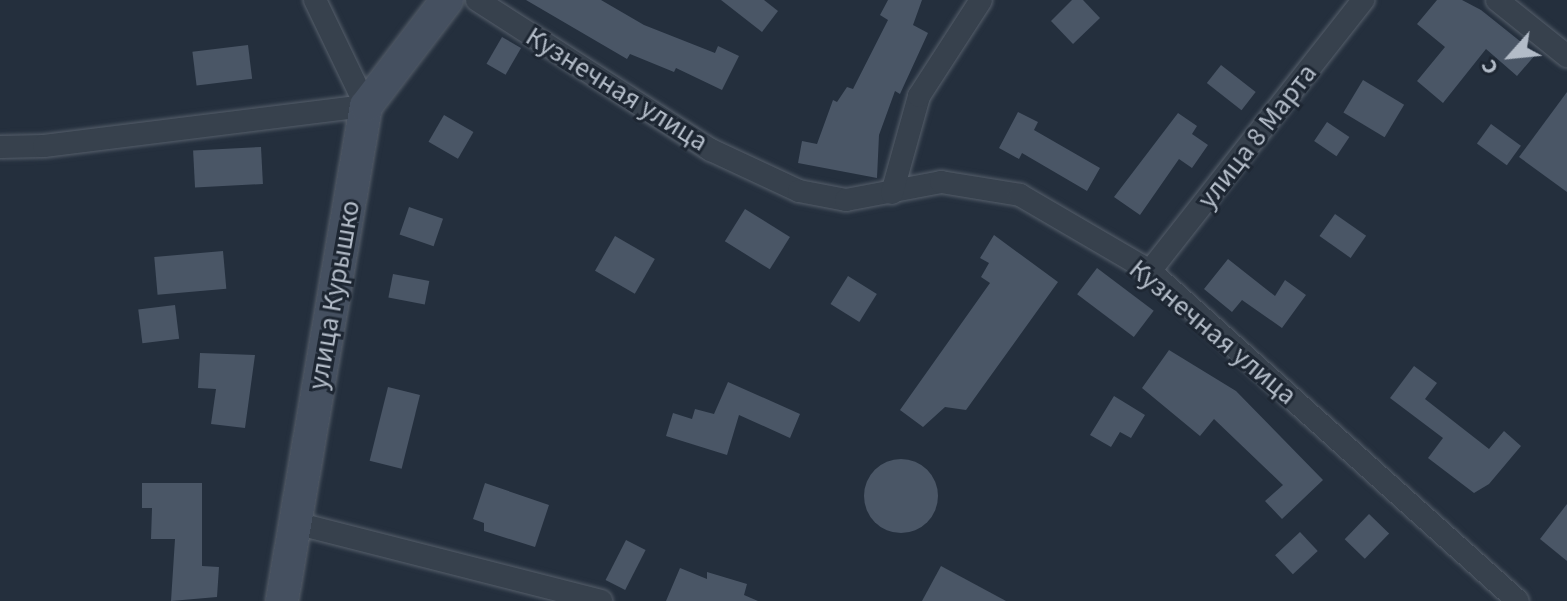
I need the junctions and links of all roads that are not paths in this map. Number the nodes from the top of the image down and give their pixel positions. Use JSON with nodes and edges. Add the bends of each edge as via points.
{"nodes":[{"id":1,"x":315,"y":0,"type":"edge"},
{"id":2,"x":447,"y":0,"type":"edge"},
{"id":3,"x":477,"y":0,"type":"edge"},
{"id":4,"x":981,"y":0,"type":"edge"},
{"id":5,"x":1363,"y":0,"type":"edge"},
{"id":6,"x":1497,"y":0,"type":"edge"},
{"id":7,"x":1567,"y":56,"type":"edge"},
{"id":8,"x":366,"y":106,"type":"junction"},
{"id":9,"x":0,"y":147,"type":"edge"},
{"id":10,"x":892,"y":193,"type":"junction"},
{"id":11,"x":1150,"y":271,"type":"junction"},
{"id":12,"x":295,"y":523,"type":"junction"},
{"id":13,"x":282,"y":601,"type":"edge"},
{"id":14,"x":601,"y":601,"type":"edge"},
{"id":15,"x":1518,"y":601,"type":"edge"}],
"edges":[{"from":1,"to":8,"type":"street"},
{"from":2,"to":8,"type":"street"},
{"from":3,"to":10,"type":"street","name":"Кузнечная улица","via":[[711,150],[799,191],[846,200]]},
{"from":4,"to":10,"type":"street","via":[[919,96]]},
{"from":5,"to":11,"type":"street","name":"улица 8 Марта"},
{"from":6,"to":7,"type":"street"},
{"from":8,"to":9,"type":"street"},
{"from":8,"to":12,"type":"street","name":"улица Курышко"},
{"from":10,"to":11,"type":"street","name":"Кузнечная улица","via":[[941,182],[1020,195]]},
{"from":11,"to":15,"type":"street","name":"Кузнечная улица"},
{"from":12,"to":13,"type":"street","name":"улица Курышко"},
{"from":12,"to":14,"type":"street"}]}
